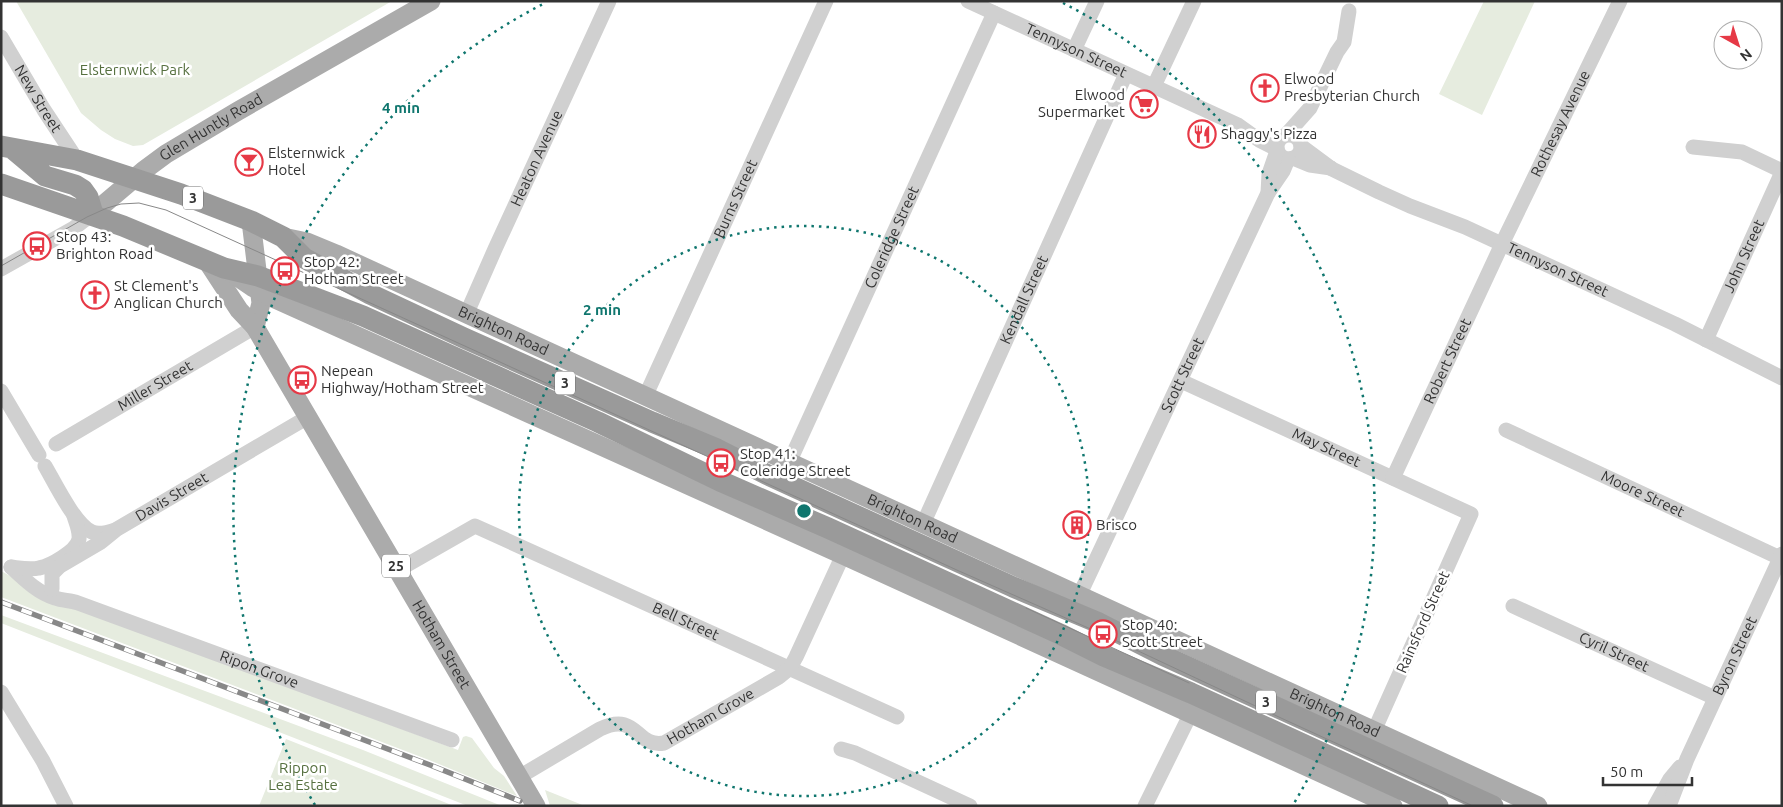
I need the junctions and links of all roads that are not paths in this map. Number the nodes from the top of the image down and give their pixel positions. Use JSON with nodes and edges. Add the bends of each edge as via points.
{"nodes":[{"id":1,"x":431,"y":1,"type":"edge"},
{"id":2,"x":609,"y":1,"type":"edge"},
{"id":3,"x":826,"y":1,"type":"edge"},
{"id":4,"x":968,"y":1,"type":"edge"},
{"id":5,"x":1098,"y":1,"type":"edge"},
{"id":6,"x":1194,"y":1,"type":"edge"},
{"id":7,"x":1620,"y":1,"type":"edge"},
{"id":8,"x":1351,"y":6,"type":"edge"},
{"id":9,"x":994,"y":13,"type":"junction"},
{"id":10,"x":1,"y":37,"type":"edge"},
{"id":11,"x":1074,"y":50,"type":"junction"},
{"id":12,"x":1126,"y":74,"type":"junction"},
{"id":13,"x":1154,"y":86,"type":"junction"},
{"id":14,"x":6,"y":147,"type":"edge"},
{"id":15,"x":1288,"y":147,"type":"junction"},
{"id":16,"x":1693,"y":148,"type":"dead end"},
{"id":17,"x":77,"y":160,"type":"junction"},
{"id":18,"x":1782,"y":171,"type":"edge"},
{"id":19,"x":134,"y":178,"type":"junction"},
{"id":20,"x":1,"y":184,"type":"edge"},
{"id":21,"x":92,"y":215,"type":"junction"},
{"id":22,"x":251,"y":221,"type":"junction"},
{"id":23,"x":284,"y":236,"type":"junction"},
{"id":24,"x":1502,"y":244,"type":"junction"},
{"id":25,"x":216,"y":265,"type":"junction"},
{"id":26,"x":1,"y":269,"type":"edge"},
{"id":27,"x":259,"y":284,"type":"junction"},
{"id":28,"x":466,"y":315,"type":"junction"},
{"id":29,"x":255,"y":327,"type":"junction"},
{"id":30,"x":1706,"y":340,"type":"junction"},
{"id":31,"x":1782,"y":378,"type":"edge"},
{"id":32,"x":606,"y":379,"type":"junction"},
{"id":33,"x":1181,"y":381,"type":"junction"},
{"id":34,"x":568,"y":384,"type":"junction"},
{"id":35,"x":1,"y":391,"type":"edge"},
{"id":36,"x":645,"y":396,"type":"junction"},
{"id":37,"x":558,"y":404,"type":"junction"},
{"id":38,"x":308,"y":417,"type":"junction"},
{"id":39,"x":1506,"y":430,"type":"dead end"},
{"id":40,"x":56,"y":444,"type":"dead end"},
{"id":41,"x":660,"y":452,"type":"junction"},
{"id":42,"x":789,"y":463,"type":"junction"},
{"id":43,"x":1393,"y":478,"type":"junction"},
{"id":44,"x":677,"y":480,"type":"junction"},
{"id":45,"x":830,"y":482,"type":"junction"},
{"id":46,"x":73,"y":514,"type":"junction"},
{"id":47,"x":1471,"y":514,"type":"joint"},
{"id":48,"x":855,"y":515,"type":"junction"},
{"id":49,"x":923,"y":524,"type":"junction"},
{"id":50,"x":117,"y":529,"type":"junction"},
{"id":51,"x":843,"y":555,"type":"junction"},
{"id":52,"x":1781,"y":556,"type":"edge"},
{"id":53,"x":6,"y":565,"type":"edge"},
{"id":54,"x":967,"y":566,"type":"junction"},
{"id":55,"x":1015,"y":566,"type":"junction"},
{"id":56,"x":398,"y":570,"type":"junction"},
{"id":57,"x":956,"y":586,"type":"junction"},
{"id":58,"x":52,"y":589,"type":"junction"},
{"id":59,"x":920,"y":590,"type":"junction"},
{"id":60,"x":1080,"y":596,"type":"junction"},
{"id":61,"x":67,"y":599,"type":"junction"},
{"id":62,"x":1513,"y":606,"type":"dead end"},
{"id":63,"x":1211,"y":656,"type":"junction"},
{"id":64,"x":790,"y":668,"type":"junction"},
{"id":65,"x":1238,"y":690,"type":"junction"},
{"id":66,"x":1,"y":692,"type":"edge"},
{"id":67,"x":1715,"y":698,"type":"junction"},
{"id":68,"x":1315,"y":704,"type":"junction"},
{"id":69,"x":1285,"y":710,"type":"junction"},
{"id":70,"x":1191,"y":713,"type":"junction"},
{"id":71,"x":897,"y":717,"type":"dead end"},
{"id":72,"x":1275,"y":731,"type":"junction"},
{"id":73,"x":1374,"y":731,"type":"junction"},
{"id":74,"x":452,"y":740,"type":"dead end"},
{"id":75,"x":841,"y":749,"type":"dead end"},
{"id":76,"x":1687,"y":759,"type":"junction"},
{"id":77,"x":1436,"y":760,"type":"junction"},
{"id":78,"x":519,"y":777,"type":"junction"},
{"id":79,"x":1460,"y":791,"type":"junction"},
{"id":80,"x":534,"y":803,"type":"edge"},
{"id":81,"x":66,"y":806,"type":"edge"},
{"id":82,"x":970,"y":806,"type":"edge"},
{"id":83,"x":1145,"y":806,"type":"edge"},
{"id":84,"x":1393,"y":806,"type":"edge"},
{"id":85,"x":1438,"y":806,"type":"edge"},
{"id":86,"x":1493,"y":806,"type":"edge"},
{"id":87,"x":1538,"y":806,"type":"edge"},
{"id":88,"x":1656,"y":806,"type":"edge"},
{"id":89,"x":1669,"y":806,"type":"edge"}],
"edges":[{"from":1,"to":19,"type":"main road","name":"Glen Huntly Road","via":[[238,111],[166,154]]},
{"from":2,"to":28,"type":"street","name":"Heaton Avenue"},
{"from":3,"to":36,"type":"street","name":"Burns Street"},
{"from":4,"to":9,"type":"street","name":"Tennyson Street"},
{"from":5,"to":11,"type":"street"},
{"from":6,"to":13,"type":"street"},
{"from":7,"to":24,"type":"street","name":"Rothesay Avenue"},
{"from":8,"to":15,"type":"street","via":[[1345,40]]},
{"from":9,"to":11,"type":"street","name":"Tennyson Street"},
{"from":9,"to":42,"type":"street","name":"Coleridge Street"},
{"from":10,"to":17,"type":"street","name":"New Street"},
{"from":11,"to":12,"type":"street","name":"Tennyson Street"},
{"from":12,"to":13,"type":"street","name":"Tennyson Street"},
{"from":12,"to":49,"type":"street","name":"Kendall Street"},
{"from":13,"to":15,"type":"street","name":"Tennyson Street","via":[[1238,125],[1259,140]]},
{"from":14,"to":17,"type":"highway","number":"3"},
{"from":14,"to":21,"type":"highway","via":[[45,176],[83,190]]},
{"from":15,"to":24,"type":"street","name":"Tennyson Street","via":[[1410,206]]},
{"from":15,"to":33,"type":"street","name":"Scott Street","via":[[1269,174],[1268,193]]},
{"from":16,"to":18,"type":"street","via":[[1742,152]]},
{"from":17,"to":19,"type":"highway","number":"3"},
{"from":18,"to":30,"type":"street","name":"John Street"},
{"from":19,"to":21,"type":"main road","name":"Glen Huntly Road"},
{"from":19,"to":22,"type":"highway","name":"Brighton Road","number":"3"},
{"from":20,"to":21,"type":"highway","number":"3"},
{"from":21,"to":25,"type":"highway","number":"3"},
{"from":21,"to":26,"type":"street","name":"Glen Huntly Road"},
{"from":22,"to":23,"type":"highway","name":"Brighton Road","number":"3"},
{"from":22,"to":27,"type":"main road"},
{"from":23,"to":28,"type":"main road","name":"Brighton Road","via":[[313,245]]},
{"from":23,"to":34,"type":"highway","name":"Brighton Road","number":"3","via":[[304,258],[353,286]]},
{"from":24,"to":30,"type":"street","name":"Tennyson Street"},
{"from":24,"to":43,"type":"street","name":"Robert Street"},
{"from":25,"to":27,"type":"highway","number":"3"},
{"from":25,"to":29,"type":"main road","name":"Hotham Street","number":"25","via":[[239,310]]},
{"from":27,"to":29,"type":"main road","via":[[260,311]]},
{"from":27,"to":37,"type":"highway","number":"3","via":[[363,316]]},
{"from":27,"to":44,"type":"main road"},
{"from":28,"to":32,"type":"main road","name":"Brighton Road"},
{"from":29,"to":38,"type":"main road","name":"Hotham Street","number":"25"},
{"from":29,"to":40,"type":"street","name":"Miller Street"},
{"from":30,"to":31,"type":"street","name":"Tennyson Street"},
{"from":32,"to":34,"type":"main road","via":[[570,380]]},
{"from":32,"to":36,"type":"main road","name":"Brighton Road"},
{"from":33,"to":43,"type":"street","name":"May Street"},
{"from":33,"to":60,"type":"street","name":"Scott Street"},
{"from":34,"to":37,"type":"highway"},
{"from":34,"to":48,"type":"highway","name":"Brighton Road","number":"3","via":[[717,449]]},
{"from":35,"to":46,"type":"street"},
{"from":36,"to":42,"type":"main road","name":"Brighton Road"},
{"from":37,"to":41,"type":"highway","number":"3"},
{"from":38,"to":50,"type":"street","name":"Davis Street"},
{"from":38,"to":56,"type":"main road","name":"Hotham Street","number":"25"},
{"from":39,"to":52,"type":"street","name":"Moore Street"},
{"from":41,"to":44,"type":"main road"},
{"from":41,"to":57,"type":"highway","number":"3"},
{"from":42,"to":45,"type":"main road","name":"Brighton Road"},
{"from":43,"to":47,"type":"street","name":"May Street"},
{"from":44,"to":51,"type":"main road"},
{"from":45,"to":48,"type":"main road"},
{"from":45,"to":49,"type":"main road","name":"Brighton Road"},
{"from":46,"to":50,"type":"street","via":[[94,533]]},
{"from":46,"to":53,"type":"street","via":[[79,538],[73,550],[42,568]]},
{"from":47,"to":73,"type":"street","name":"Rainsford Street"},
{"from":48,"to":54,"type":"highway","name":"Brighton Road","number":"3"},
{"from":49,"to":55,"type":"main road","name":"Brighton Road"},
{"from":50,"to":58,"type":"street","name":"Davis Street","via":[[56,569],[51,578]]},
{"from":51,"to":59,"type":"main road"},
{"from":51,"to":64,"type":"street","name":"Hotham Grove"},
{"from":52,"to":67,"type":"street","name":"Byron Street"},
{"from":53,"to":58,"type":"street","name":"Ripon Grove"},
{"from":53,"to":61,"type":"street","name":"Ripon Grove","via":[[43,593]]},
{"from":54,"to":55,"type":"main road"},
{"from":54,"to":57,"type":"highway"},
{"from":54,"to":65,"type":"highway","name":"Brighton Road","number":"3","via":[[1099,623]]},
{"from":55,"to":60,"type":"main road","name":"Brighton Road"},
{"from":56,"to":64,"type":"street","name":"Bell Street","via":[[475,526]]},
{"from":56,"to":78,"type":"main road","name":"Hotham Street","number":"25"},
{"from":57,"to":59,"type":"main road"},
{"from":57,"to":72,"type":"highway","number":"3"},
{"from":58,"to":61,"type":"street","name":"Ripon Grove"},
{"from":59,"to":70,"type":"main road"},
{"from":60,"to":63,"type":"main road","name":"Brighton Road"},
{"from":61,"to":74,"type":"street","name":"Ripon Grove"},
{"from":62,"to":67,"type":"street","name":"Cyril Street"},
{"from":63,"to":65,"type":"main road"},
{"from":63,"to":68,"type":"main road","name":"Brighton Road"},
{"from":64,"to":71,"type":"street","name":"Bell Street"},
{"from":64,"to":78,"type":"street","name":"Hotham Grove","via":[[664,743],[648,741],[628,725],[613,724]]},
{"from":65,"to":69,"type":"highway","name":"Brighton Road","number":"3"},
{"from":66,"to":81,"type":"street"},
{"from":67,"to":76,"type":"street","name":"Byron Street"},
{"from":68,"to":69,"type":"main road"},
{"from":68,"to":73,"type":"main road","name":"Brighton Road"},
{"from":69,"to":72,"type":"highway"},
{"from":69,"to":79,"type":"highway","name":"Brighton Road","number":"3"},
{"from":70,"to":83,"type":"street"},
{"from":70,"to":84,"type":"main road"},
{"from":72,"to":85,"type":"highway","number":"3"},
{"from":73,"to":77,"type":"main road","name":"Brighton Road"},
{"from":75,"to":82,"type":"street"},
{"from":76,"to":88,"type":"street","name":"Byron Street","via":[[1670,779]]},
{"from":76,"to":89,"type":"street","name":"Byron Street"},
{"from":77,"to":79,"type":"main road"},
{"from":77,"to":87,"type":"main road","name":"Brighton Road"},
{"from":78,"to":80,"type":"main road","name":"Hotham Street","number":"25"},
{"from":79,"to":86,"type":"highway","name":"Brighton Road","number":"3"}]}
